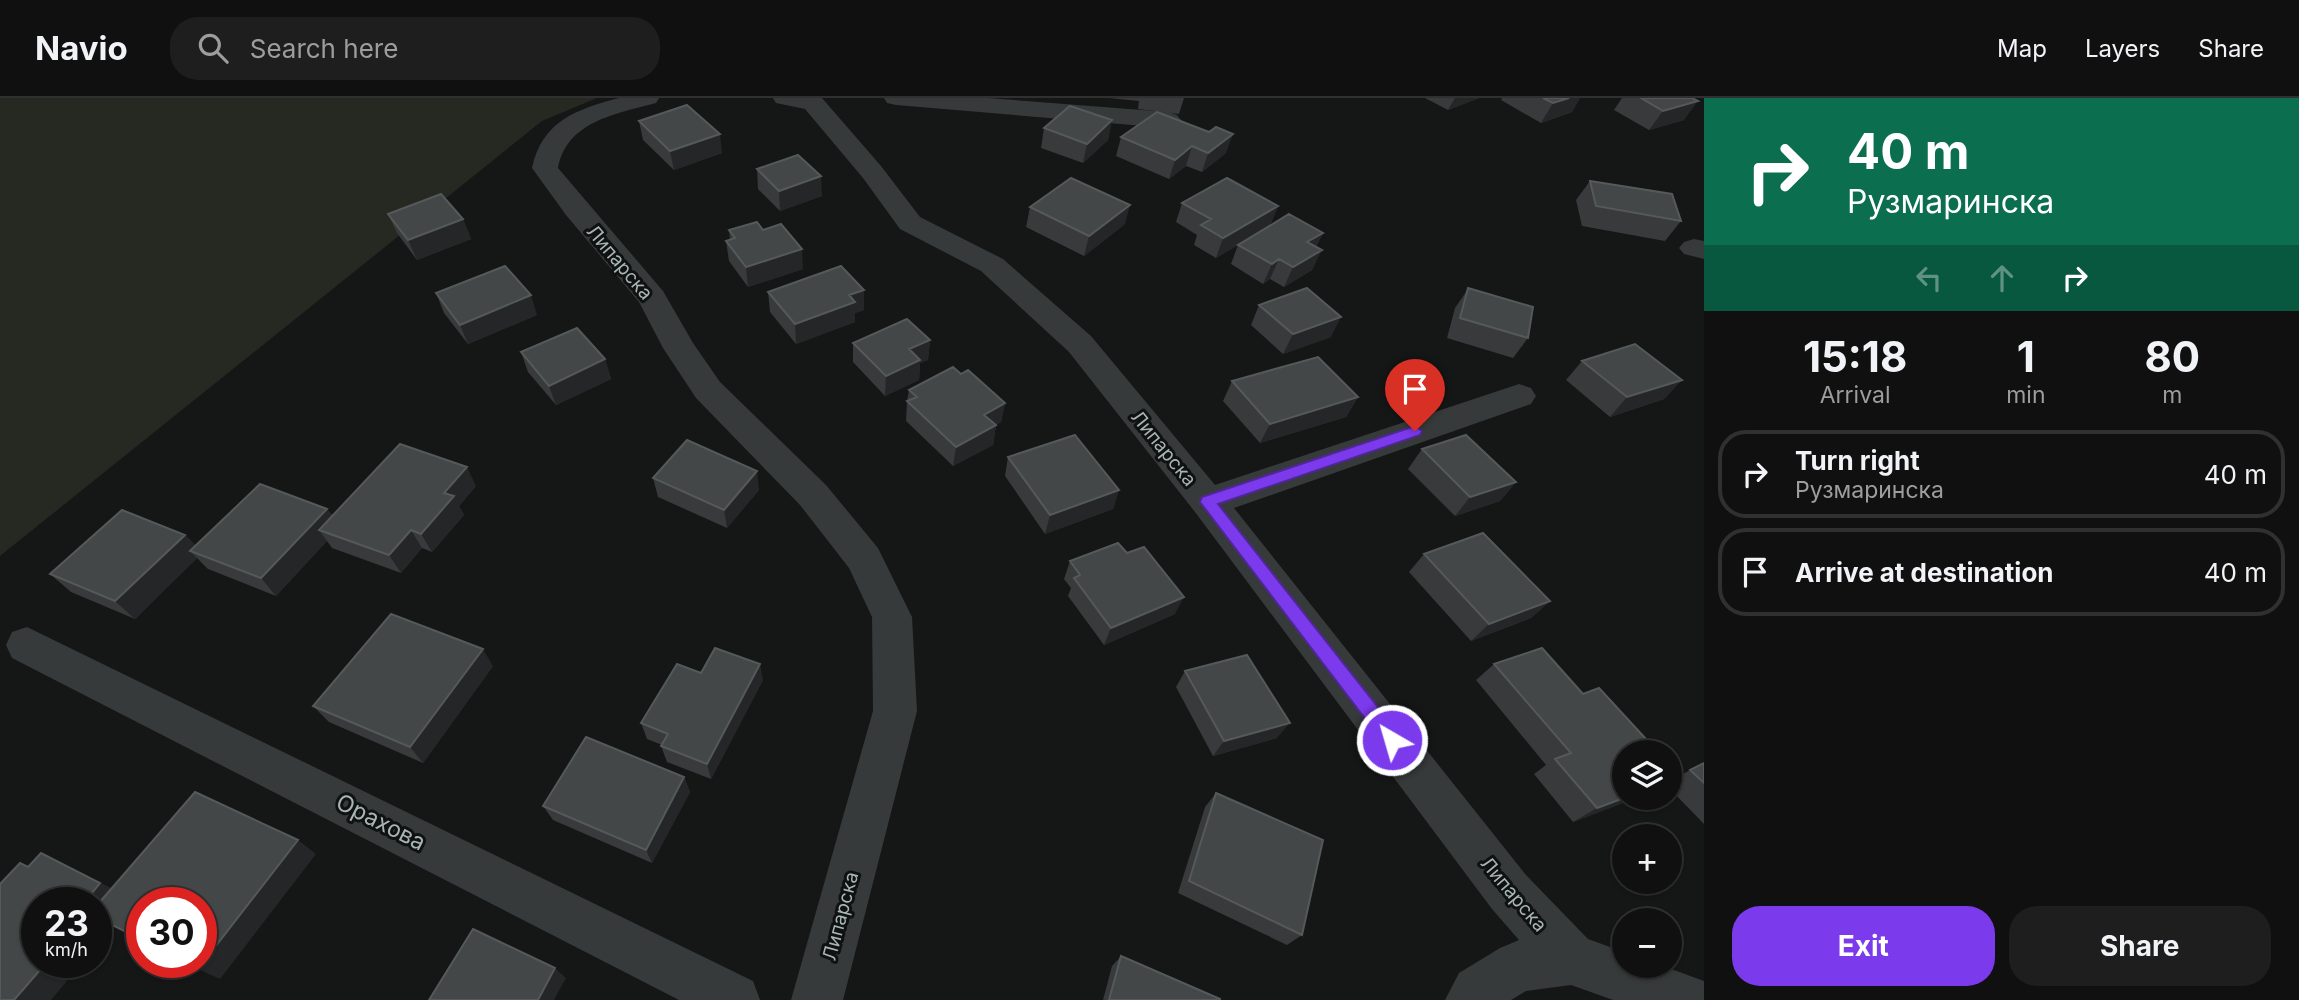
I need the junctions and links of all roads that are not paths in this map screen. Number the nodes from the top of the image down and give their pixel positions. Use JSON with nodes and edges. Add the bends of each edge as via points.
{"nodes":[{"id":1,"x":647,"y":98,"type":"edge"},
{"id":2,"x":896,"y":98,"type":"edge"},
{"id":3,"x":809,"y":100,"type":"edge"},
{"id":4,"x":1168,"y":120,"type":"edge"},
{"id":5,"x":1519,"y":396,"type":"dead end"},
{"id":6,"x":1208,"y":502,"type":"junction"},
{"id":7,"x":27,"y":645,"type":"dead end"},
{"id":8,"x":1571,"y":959,"type":"junction"},
{"id":9,"x":734,"y":1000,"type":"edge"},
{"id":10,"x":817,"y":1000,"type":"edge"},
{"id":11,"x":1471,"y":1000,"type":"edge"},
{"id":12,"x":1685,"y":1000,"type":"edge"}],
"edges":[{"from":1,"to":10,"type":"street","name":"Липарска","via":[[568,126],[551,142],[545,168],[652,298],[708,390],[813,495],[864,559],[892,617],[895,711]]},
{"from":2,"to":4,"type":"street"},
{"from":3,"to":6,"type":"street","name":"Липарска","via":[[911,223],[992,265],[1080,344]]},
{"from":5,"to":6,"type":"street"},
{"from":6,"to":8,"type":"street","name":"Липарска","via":[[1509,892]]},
{"from":7,"to":9,"type":"street","name":"Орахова"},
{"from":8,"to":11,"type":"street","via":[[1518,966]]},
{"from":8,"to":12,"type":"street"}]}
